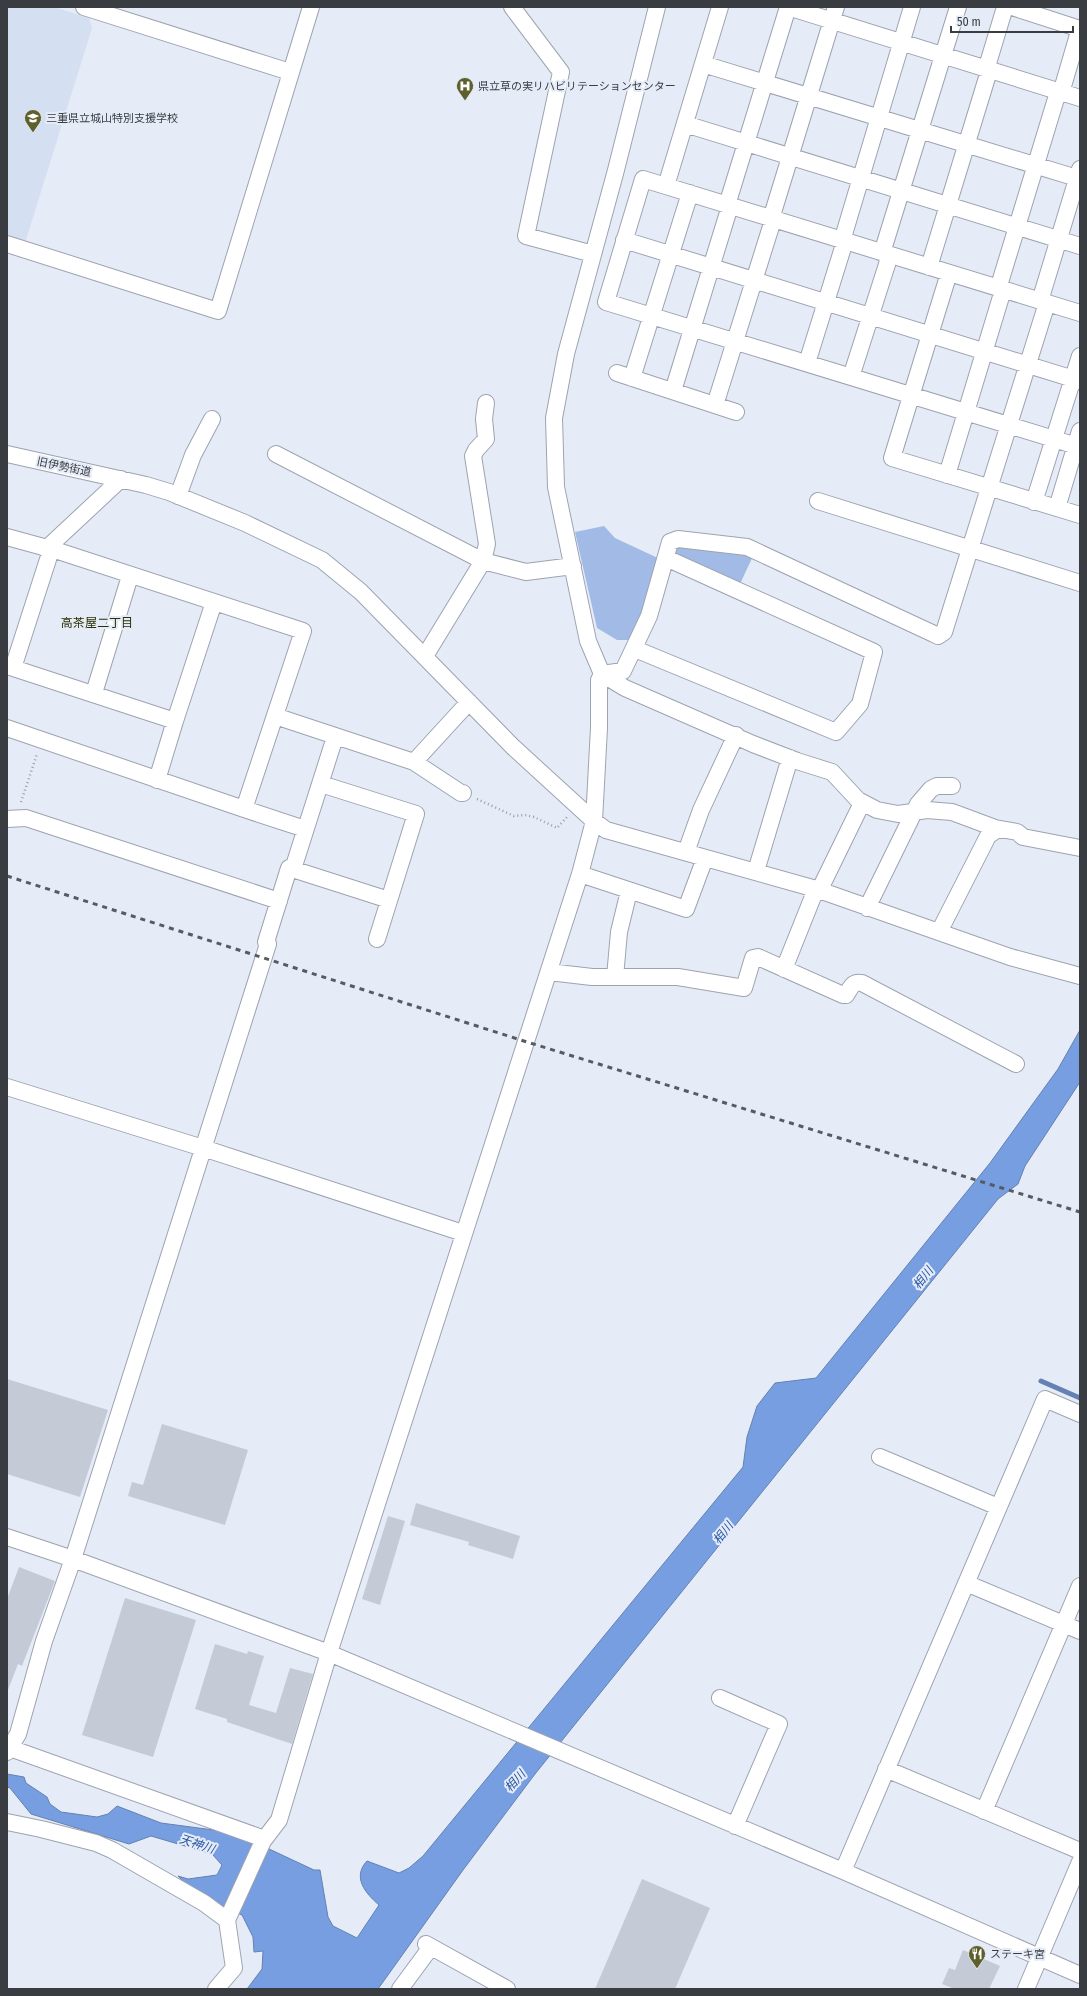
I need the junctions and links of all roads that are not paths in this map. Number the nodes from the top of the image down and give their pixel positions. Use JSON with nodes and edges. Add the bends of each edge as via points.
{"nodes":[{"id":1,"x":84,"y":7,"type":"edge"},
{"id":2,"x":311,"y":7,"type":"edge"},
{"id":3,"x":512,"y":7,"type":"edge"},
{"id":4,"x":657,"y":7,"type":"edge"},
{"id":5,"x":720,"y":7,"type":"edge"},
{"id":6,"x":788,"y":7,"type":"edge"},
{"id":7,"x":912,"y":7,"type":"edge"},
{"id":8,"x":958,"y":7,"type":"edge"},
{"id":9,"x":1005,"y":7,"type":"edge"},
{"id":10,"x":1012,"y":7,"type":"edge"},
{"id":11,"x":834,"y":14,"type":"edge"},
{"id":12,"x":1080,"y":28,"type":"edge"},
{"id":13,"x":902,"y":43,"type":"junction"},
{"id":14,"x":943,"y":56,"type":"junction"},
{"id":15,"x":704,"y":64,"type":"junction"},
{"id":16,"x":988,"y":70,"type":"junction"},
{"id":17,"x":290,"y":72,"type":"junction"},
{"id":18,"x":764,"y":83,"type":"junction"},
{"id":19,"x":1060,"y":92,"type":"junction"},
{"id":20,"x":808,"y":97,"type":"junction"},
{"id":21,"x":1080,"y":98,"type":"edge"},
{"id":22,"x":879,"y":118,"type":"junction"},
{"id":23,"x":685,"y":124,"type":"junction"},
{"id":24,"x":920,"y":130,"type":"junction"},
{"id":25,"x":746,"y":143,"type":"junction"},
{"id":26,"x":966,"y":144,"type":"junction"},
{"id":27,"x":790,"y":156,"type":"junction"},
{"id":28,"x":1035,"y":166,"type":"junction"},
{"id":29,"x":1079,"y":176,"type":"edge"},
{"id":30,"x":861,"y":178,"type":"junction"},
{"id":31,"x":666,"y":186,"type":"junction"},
{"id":32,"x":901,"y":191,"type":"junction"},
{"id":33,"x":690,"y":193,"type":"junction"},
{"id":34,"x":948,"y":204,"type":"junction"},
{"id":35,"x":728,"y":206,"type":"junction"},
{"id":36,"x":772,"y":219,"type":"junction"},
{"id":37,"x":1017,"y":226,"type":"junction"},
{"id":38,"x":1058,"y":239,"type":"junction"},
{"id":39,"x":624,"y":240,"type":"junction"},
{"id":40,"x":843,"y":241,"type":"junction"},
{"id":41,"x":7,"y":244,"type":"edge"},
{"id":42,"x":1080,"y":246,"type":"edge"},
{"id":43,"x":594,"y":254,"type":"junction"},
{"id":44,"x":670,"y":254,"type":"junction"},
{"id":45,"x":886,"y":254,"type":"junction"},
{"id":46,"x":711,"y":267,"type":"junction"},
{"id":47,"x":929,"y":268,"type":"junction"},
{"id":48,"x":949,"y":273,"type":"junction"},
{"id":49,"x":755,"y":280,"type":"junction"},
{"id":50,"x":1001,"y":289,"type":"junction"},
{"id":51,"x":826,"y":302,"type":"junction"},
{"id":52,"x":1044,"y":302,"type":"junction"},
{"id":53,"x":1080,"y":313,"type":"edge"},
{"id":54,"x":651,"y":315,"type":"junction"},
{"id":55,"x":870,"y":316,"type":"junction"},
{"id":56,"x":692,"y":328,"type":"junction"},
{"id":57,"x":930,"y":334,"type":"junction"},
{"id":58,"x":736,"y":342,"type":"junction"},
{"id":59,"x":984,"y":351,"type":"junction"},
{"id":60,"x":1080,"y":356,"type":"edge"},
{"id":61,"x":807,"y":363,"type":"junction"},
{"id":62,"x":1028,"y":364,"type":"junction"},
{"id":63,"x":851,"y":377,"type":"junction"},
{"id":64,"x":1077,"y":380,"type":"edge"},
{"id":65,"x":673,"y":391,"type":"junction"},
{"id":66,"x":911,"y":396,"type":"junction"},
{"id":67,"x":486,"y":403,"type":"dead end"},
{"id":68,"x":715,"y":405,"type":"junction"},
{"id":69,"x":736,"y":412,"type":"dead end"},
{"id":70,"x":966,"y":412,"type":"junction"},
{"id":71,"x":212,"y":419,"type":"dead end"},
{"id":72,"x":1010,"y":426,"type":"junction"},
{"id":73,"x":1054,"y":440,"type":"junction"},
{"id":74,"x":1078,"y":442,"type":"edge"},
{"id":75,"x":7,"y":454,"type":"edge"},
{"id":76,"x":276,"y":454,"type":"dead end"},
{"id":77,"x":947,"y":475,"type":"junction"},
{"id":78,"x":121,"y":479,"type":"junction"},
{"id":79,"x":991,"y":488,"type":"junction"},
{"id":80,"x":178,"y":496,"type":"junction"},
{"id":81,"x":818,"y":501,"type":"dead end"},
{"id":82,"x":1034,"y":502,"type":"junction"},
{"id":83,"x":1057,"y":508,"type":"junction"},
{"id":84,"x":1080,"y":516,"type":"edge"},
{"id":85,"x":7,"y":537,"type":"edge"},
{"id":86,"x":971,"y":549,"type":"junction"},
{"id":87,"x":48,"y":550,"type":"junction"},
{"id":88,"x":666,"y":558,"type":"junction"},
{"id":89,"x":483,"y":561,"type":"junction"},
{"id":90,"x":573,"y":566,"type":"junction"},
{"id":91,"x":130,"y":576,"type":"junction"},
{"id":92,"x":1080,"y":583,"type":"edge"},
{"id":93,"x":214,"y":602,"type":"junction"},
{"id":94,"x":635,"y":649,"type":"junction"},
{"id":95,"x":425,"y":656,"type":"junction"},
{"id":96,"x":10,"y":667,"type":"edge"},
{"id":97,"x":602,"y":674,"type":"junction"},
{"id":98,"x":94,"y":693,"type":"junction"},
{"id":99,"x":470,"y":702,"type":"junction"},
{"id":100,"x":275,"y":716,"type":"junction"},
{"id":101,"x":175,"y":721,"type":"junction"},
{"id":102,"x":7,"y":728,"type":"edge"},
{"id":103,"x":736,"y":735,"type":"junction"},
{"id":104,"x":335,"y":737,"type":"junction"},
{"id":105,"x":790,"y":758,"type":"junction"},
{"id":106,"x":414,"y":762,"type":"junction"},
{"id":107,"x":157,"y":780,"type":"junction"},
{"id":108,"x":321,"y":784,"type":"junction"},
{"id":109,"x":952,"y":786,"type":"dead end"},
{"id":110,"x":463,"y":793,"type":"road end"},
{"id":111,"x":862,"y":802,"type":"junction"},
{"id":112,"x":244,"y":809,"type":"junction"},
{"id":113,"x":914,"y":812,"type":"junction"},
{"id":114,"x":12,"y":818,"type":"edge"},
{"id":115,"x":594,"y":821,"type":"junction"},
{"id":116,"x":305,"y":829,"type":"junction"},
{"id":117,"x":998,"y":829,"type":"junction"},
{"id":118,"x":1080,"y":848,"type":"edge"},
{"id":119,"x":686,"y":852,"type":"junction"},
{"id":120,"x":705,"y":858,"type":"junction"},
{"id":121,"x":293,"y":869,"type":"junction"},
{"id":122,"x":756,"y":871,"type":"junction"},
{"id":123,"x":580,"y":874,"type":"junction"},
{"id":124,"x":818,"y":890,"type":"junction"},
{"id":125,"x":629,"y":891,"type":"junction"},
{"id":126,"x":389,"y":900,"type":"junction"},
{"id":127,"x":279,"y":901,"type":"junction"},
{"id":128,"x":867,"y":908,"type":"junction"},
{"id":129,"x":939,"y":932,"type":"junction"},
{"id":130,"x":377,"y":939,"type":"dead end"},
{"id":131,"x":784,"y":969,"type":"junction"},
{"id":132,"x":549,"y":972,"type":"junction"},
{"id":133,"x":615,"y":976,"type":"junction"},
{"id":134,"x":1080,"y":976,"type":"edge"},
{"id":135,"x":1016,"y":1064,"type":"dead end"},
{"id":136,"x":7,"y":1087,"type":"edge"},
{"id":137,"x":204,"y":1148,"type":"junction"},
{"id":138,"x":463,"y":1233,"type":"junction"},
{"id":139,"x":1080,"y":1414,"type":"edge"},
{"id":140,"x":880,"y":1457,"type":"dead end"},
{"id":141,"x":998,"y":1507,"type":"junction"},
{"id":142,"x":7,"y":1537,"type":"edge"},
{"id":143,"x":73,"y":1559,"type":"junction"},
{"id":144,"x":966,"y":1583,"type":"junction"},
{"id":145,"x":1080,"y":1586,"type":"edge"},
{"id":146,"x":1064,"y":1624,"type":"junction"},
{"id":147,"x":1080,"y":1631,"type":"edge"},
{"id":148,"x":329,"y":1653,"type":"junction"},
{"id":149,"x":720,"y":1698,"type":"dead end"},
{"id":150,"x":8,"y":1749,"type":"edge"},
{"id":151,"x":886,"y":1768,"type":"junction"},
{"id":152,"x":984,"y":1811,"type":"junction"},
{"id":153,"x":7,"y":1822,"type":"edge"},
{"id":154,"x":734,"y":1826,"type":"junction"},
{"id":155,"x":263,"y":1841,"type":"junction"},
{"id":156,"x":1080,"y":1851,"type":"edge"},
{"id":157,"x":1080,"y":1862,"type":"edge"},
{"id":158,"x":843,"y":1871,"type":"junction"},
{"id":159,"x":228,"y":1920,"type":"junction"},
{"id":160,"x":1040,"y":1957,"type":"junction"},
{"id":161,"x":1080,"y":1975,"type":"edge"},
{"id":162,"x":216,"y":1989,"type":"edge"},
{"id":163,"x":400,"y":1989,"type":"edge"},
{"id":164,"x":507,"y":1989,"type":"edge"},
{"id":165,"x":1026,"y":1989,"type":"edge"}],
"edges":[{"from":1,"to":17,"type":"street"},
{"from":2,"to":17,"type":"street"},
{"from":3,"to":43,"type":"street","via":[[561,72],[526,236]]},
{"from":4,"to":43,"type":"street"},
{"from":5,"to":15,"type":"street"},
{"from":6,"to":11,"type":"street"},
{"from":6,"to":18,"type":"street"},
{"from":7,"to":13,"type":"street"},
{"from":8,"to":14,"type":"street"},
{"from":9,"to":16,"type":"street"},
{"from":10,"to":12,"type":"street"},
{"from":11,"to":13,"type":"street"},
{"from":11,"to":20,"type":"street"},
{"from":12,"to":19,"type":"street"},
{"from":13,"to":14,"type":"street"},
{"from":13,"to":22,"type":"street"},
{"from":14,"to":16,"type":"street"},
{"from":14,"to":24,"type":"street"},
{"from":15,"to":18,"type":"street"},
{"from":15,"to":23,"type":"street"},
{"from":16,"to":19,"type":"street"},
{"from":16,"to":26,"type":"street"},
{"from":17,"to":41,"type":"street","via":[[218,311]]},
{"from":18,"to":20,"type":"street"},
{"from":18,"to":25,"type":"street"},
{"from":19,"to":21,"type":"street"},
{"from":19,"to":28,"type":"street"},
{"from":20,"to":22,"type":"street"},
{"from":20,"to":27,"type":"street"},
{"from":22,"to":24,"type":"street"},
{"from":22,"to":30,"type":"street"},
{"from":23,"to":25,"type":"street"},
{"from":23,"to":31,"type":"street"},
{"from":24,"to":26,"type":"street"},
{"from":24,"to":32,"type":"street"},
{"from":25,"to":27,"type":"street"},
{"from":25,"to":35,"type":"street"},
{"from":26,"to":28,"type":"street"},
{"from":26,"to":34,"type":"street"},
{"from":27,"to":30,"type":"street"},
{"from":27,"to":36,"type":"street"},
{"from":28,"to":29,"type":"street"},
{"from":28,"to":37,"type":"street"},
{"from":29,"to":38,"type":"street"},
{"from":30,"to":32,"type":"street"},
{"from":30,"to":40,"type":"street"},
{"from":31,"to":33,"type":"street"},
{"from":31,"to":39,"type":"street","via":[[643,179]]},
{"from":32,"to":34,"type":"street"},
{"from":32,"to":45,"type":"street"},
{"from":33,"to":35,"type":"street"},
{"from":33,"to":44,"type":"street"},
{"from":34,"to":37,"type":"street"},
{"from":34,"to":47,"type":"street"},
{"from":35,"to":36,"type":"street"},
{"from":35,"to":46,"type":"street"},
{"from":36,"to":40,"type":"street"},
{"from":36,"to":49,"type":"street"},
{"from":37,"to":38,"type":"street"},
{"from":37,"to":50,"type":"street"},
{"from":38,"to":42,"type":"street"},
{"from":38,"to":52,"type":"street"},
{"from":39,"to":44,"type":"street"},
{"from":39,"to":54,"type":"street","via":[[606,302]]},
{"from":40,"to":45,"type":"street"},
{"from":40,"to":51,"type":"street"},
{"from":43,"to":90,"type":"street","via":[[566,354],[554,418],[556,487]]},
{"from":44,"to":46,"type":"street"},
{"from":44,"to":54,"type":"street"},
{"from":45,"to":47,"type":"street"},
{"from":45,"to":55,"type":"street"},
{"from":46,"to":49,"type":"street"},
{"from":46,"to":56,"type":"street"},
{"from":47,"to":48,"type":"street"},
{"from":48,"to":50,"type":"street"},
{"from":48,"to":57,"type":"street"},
{"from":49,"to":51,"type":"street"},
{"from":49,"to":58,"type":"street"},
{"from":50,"to":52,"type":"street"},
{"from":50,"to":59,"type":"street"},
{"from":51,"to":55,"type":"street"},
{"from":51,"to":61,"type":"street"},
{"from":52,"to":53,"type":"street"},
{"from":52,"to":62,"type":"street"},
{"from":54,"to":56,"type":"street"},
{"from":54,"to":65,"type":"street","via":[[624,375]]},
{"from":55,"to":57,"type":"street"},
{"from":55,"to":63,"type":"street"},
{"from":56,"to":58,"type":"street"},
{"from":56,"to":65,"type":"street"},
{"from":57,"to":59,"type":"street"},
{"from":57,"to":66,"type":"street"},
{"from":58,"to":61,"type":"street"},
{"from":58,"to":68,"type":"street"},
{"from":59,"to":62,"type":"street"},
{"from":59,"to":70,"type":"street"},
{"from":60,"to":64,"type":"street"},
{"from":61,"to":63,"type":"street"},
{"from":62,"to":64,"type":"street"},
{"from":62,"to":72,"type":"street"},
{"from":63,"to":66,"type":"street"},
{"from":64,"to":73,"type":"street"},
{"from":65,"to":68,"type":"street"},
{"from":66,"to":70,"type":"street"},
{"from":66,"to":77,"type":"street","via":[[892,458]]},
{"from":67,"to":89,"type":"street","via":[[486,439],[474,456],[487,544]]},
{"from":68,"to":69,"type":"street"},
{"from":70,"to":72,"type":"street"},
{"from":70,"to":77,"type":"street"},
{"from":71,"to":80,"type":"street","via":[[193,456]]},
{"from":72,"to":73,"type":"street"},
{"from":72,"to":79,"type":"street"},
{"from":73,"to":74,"type":"street"},
{"from":73,"to":82,"type":"street"},
{"from":74,"to":83,"type":"street"},
{"from":75,"to":78,"type":"street","name":"旧伊勢街道"},
{"from":76,"to":89,"type":"street"},
{"from":77,"to":79,"type":"street"},
{"from":78,"to":80,"type":"street","name":"旧伊勢街道"},
{"from":78,"to":87,"type":"street"},
{"from":79,"to":82,"type":"street"},
{"from":79,"to":86,"type":"street"},
{"from":80,"to":95,"type":"street","name":"旧伊勢街道","via":[[322,560],[361,592]]},
{"from":81,"to":86,"type":"street"},
{"from":82,"to":83,"type":"street"},
{"from":83,"to":84,"type":"street"},
{"from":85,"to":87,"type":"street"},
{"from":86,"to":88,"type":"street","via":[[944,632],[938,636],[743,546],[678,539],[670,542]]},
{"from":86,"to":92,"type":"street"},
{"from":87,"to":91,"type":"street"},
{"from":87,"to":96,"type":"street"},
{"from":88,"to":94,"type":"street","via":[[649,616]]},
{"from":88,"to":94,"type":"street","via":[[874,652],[860,704],[836,732]]},
{"from":89,"to":90,"type":"street","via":[[526,572]]},
{"from":89,"to":95,"type":"street"},
{"from":90,"to":97,"type":"street","via":[[588,641]]},
{"from":91,"to":93,"type":"street"},
{"from":91,"to":98,"type":"street"},
{"from":93,"to":100,"type":"street","via":[[303,631]]},
{"from":93,"to":101,"type":"street"},
{"from":94,"to":97,"type":"street","via":[[623,672]]},
{"from":95,"to":99,"type":"street","name":"旧伊勢街道"},
{"from":96,"to":98,"type":"street"},
{"from":97,"to":103,"type":"street","via":[[625,688]]},
{"from":97,"to":115,"type":"street","via":[[599,680]]},
{"from":98,"to":101,"type":"street"},
{"from":99,"to":106,"type":"street"},
{"from":99,"to":115,"type":"street","name":"旧伊勢街道","via":[[513,748]]},
{"from":100,"to":104,"type":"street"},
{"from":100,"to":112,"type":"street"},
{"from":101,"to":107,"type":"street"},
{"from":102,"to":107,"type":"street"},
{"from":103,"to":105,"type":"street"},
{"from":103,"to":119,"type":"street","via":[[701,810]]},
{"from":104,"to":106,"type":"street"},
{"from":104,"to":108,"type":"street"},
{"from":105,"to":111,"type":"street","via":[[832,772]]},
{"from":105,"to":122,"type":"street"},
{"from":106,"to":110,"type":"street"},
{"from":107,"to":112,"type":"street"},
{"from":108,"to":116,"type":"street"},
{"from":108,"to":126,"type":"street","via":[[416,814]]},
{"from":109,"to":113,"type":"street","via":[[937,786],[931,789],[924,795]]},
{"from":111,"to":113,"type":"street","via":[[892,814]]},
{"from":111,"to":124,"type":"street"},
{"from":112,"to":116,"type":"street"},
{"from":113,"to":117,"type":"street","via":[[952,812]]},
{"from":113,"to":128,"type":"street"},
{"from":114,"to":127,"type":"street","via":[[26,818]]},
{"from":115,"to":119,"type":"street","name":"旧伊勢街道","via":[[606,830]]},
{"from":115,"to":123,"type":"street"},
{"from":116,"to":121,"type":"street"},
{"from":117,"to":118,"type":"street","via":[[1018,832],[1023,837]]},
{"from":117,"to":129,"type":"street","via":[[988,836]]},
{"from":119,"to":120,"type":"street","name":"旧伊勢街道"},
{"from":120,"to":122,"type":"street","name":"旧伊勢街道"},
{"from":120,"to":125,"type":"street","via":[[686,909]]},
{"from":121,"to":126,"type":"street"},
{"from":121,"to":127,"type":"street","via":[[289,868]]},
{"from":122,"to":124,"type":"street","name":"旧伊勢街道"},
{"from":123,"to":125,"type":"street"},
{"from":123,"to":132,"type":"street"},
{"from":124,"to":128,"type":"street","name":"旧伊勢街道"},
{"from":124,"to":131,"type":"street"},
{"from":125,"to":133,"type":"street","via":[[619,932]]},
{"from":126,"to":130,"type":"street"},
{"from":127,"to":137,"type":"street"},
{"from":128,"to":129,"type":"street","name":"旧伊勢街道"},
{"from":129,"to":134,"type":"street","name":"旧伊勢街道","via":[[1010,957]]},
{"from":131,"to":133,"type":"street","via":[[754,956],[744,988],[678,977]]},
{"from":131,"to":135,"type":"street","via":[[843,995],[846,995],[853,983],[862,983]]},
{"from":132,"to":133,"type":"street","via":[[592,977]]},
{"from":132,"to":138,"type":"street"},
{"from":136,"to":137,"type":"street"},
{"from":137,"to":138,"type":"street"},
{"from":137,"to":143,"type":"street"},
{"from":138,"to":148,"type":"street"},
{"from":139,"to":141,"type":"street","via":[[1045,1399]]},
{"from":140,"to":141,"type":"street"},
{"from":141,"to":144,"type":"street"},
{"from":142,"to":143,"type":"street"},
{"from":143,"to":148,"type":"street"},
{"from":143,"to":150,"type":"street","via":[[44,1641],[18,1734]]},
{"from":144,"to":146,"type":"street"},
{"from":144,"to":151,"type":"street"},
{"from":145,"to":146,"type":"street"},
{"from":146,"to":147,"type":"street"},
{"from":146,"to":152,"type":"street"},
{"from":148,"to":154,"type":"street"},
{"from":148,"to":155,"type":"street","via":[[279,1820]]},
{"from":149,"to":154,"type":"street","via":[[779,1724]]},
{"from":150,"to":155,"type":"street","via":[[204,1816],[259,1837]]},
{"from":151,"to":152,"type":"street"},
{"from":151,"to":158,"type":"street"},
{"from":152,"to":156,"type":"street"},
{"from":153,"to":159,"type":"street","via":[[48,1830],[112,1850],[204,1903]]},
{"from":154,"to":158,"type":"street"},
{"from":155,"to":159,"type":"street"},
{"from":157,"to":160,"type":"street"},
{"from":158,"to":160,"type":"street"},
{"from":159,"to":162,"type":"street","via":[[234,1968]]},
{"from":160,"to":161,"type":"street"},
{"from":160,"to":165,"type":"street"},
{"from":163,"to":164,"type":"street","via":[[428,1946]]}]}
